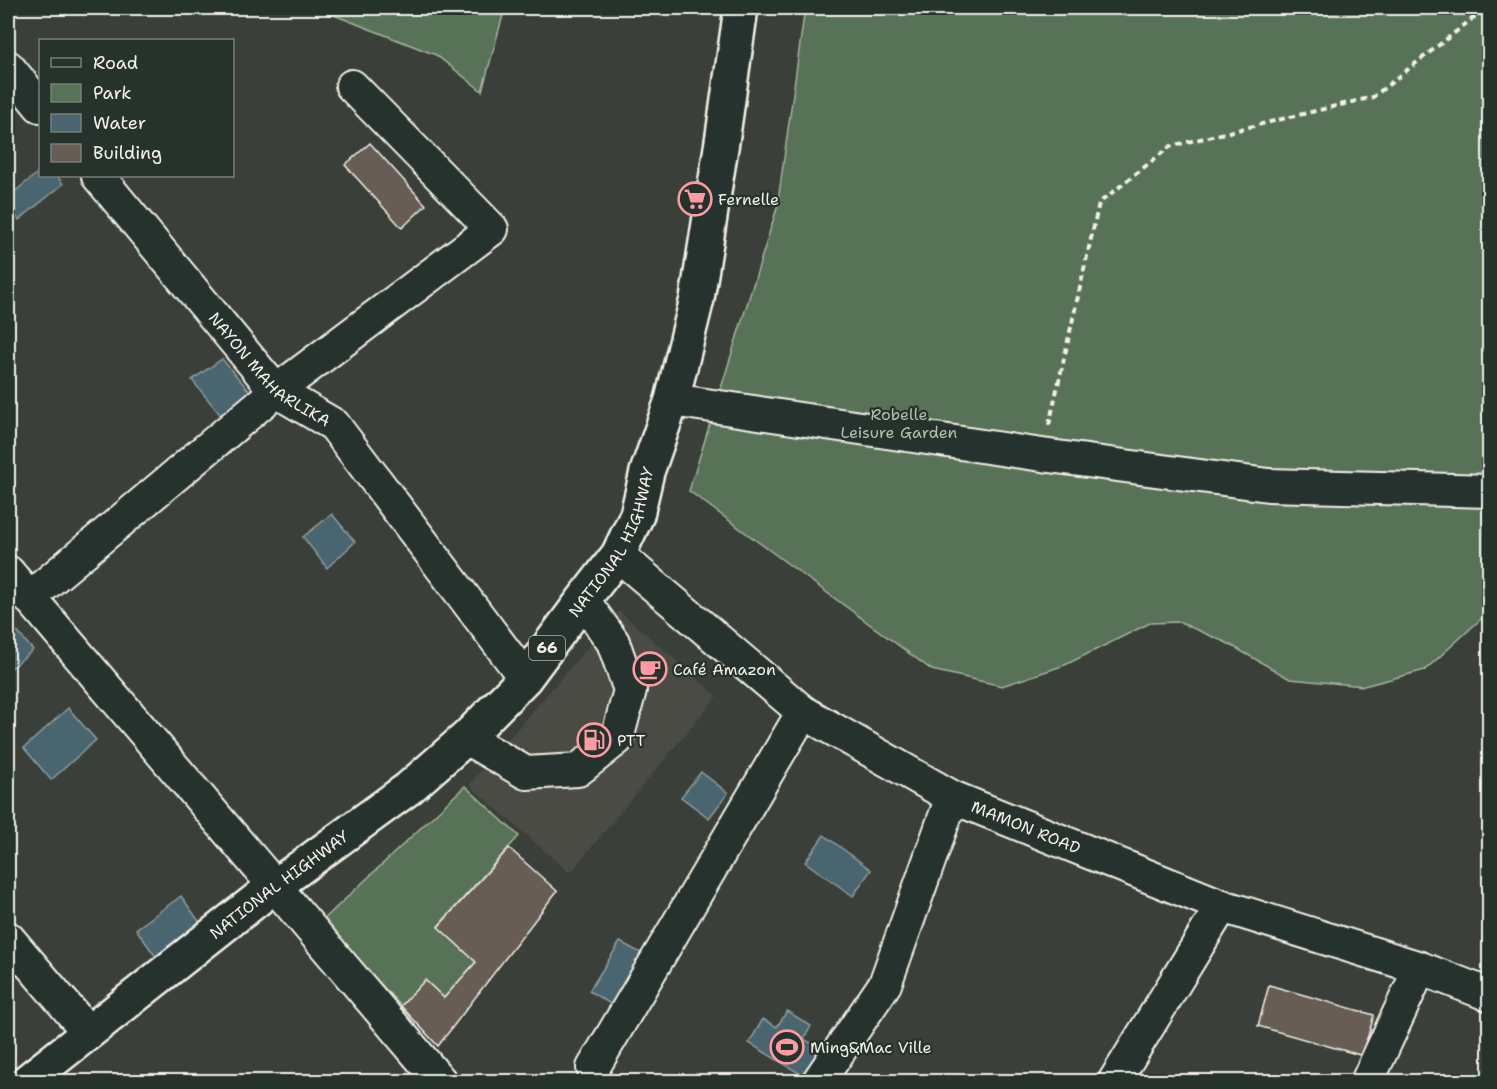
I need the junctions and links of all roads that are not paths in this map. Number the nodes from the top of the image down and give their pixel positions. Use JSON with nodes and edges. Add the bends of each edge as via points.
{"nodes":[{"id":1,"x":741,"y":8,"type":"edge"},
{"id":2,"x":8,"y":67,"type":"edge"},
{"id":3,"x":352,"y":86,"type":"dead end"},
{"id":4,"x":39,"y":105,"type":"edge"},
{"id":5,"x":99,"y":177,"type":"edge"},
{"id":6,"x":276,"y":391,"type":"junction"},
{"id":7,"x":672,"y":400,"type":"junction"},
{"id":8,"x":1490,"y":491,"type":"edge"},
{"id":9,"x":618,"y":555,"type":"junction"},
{"id":10,"x":8,"y":572,"type":"edge"},
{"id":11,"x":29,"y":598,"type":"junction"},
{"id":12,"x":583,"y":600,"type":"junction"},
{"id":13,"x":525,"y":678,"type":"junction"},
{"id":14,"x":803,"y":712,"type":"junction"},
{"id":15,"x":466,"y":738,"type":"junction"},
{"id":16,"x":952,"y":797,"type":"junction"},
{"id":17,"x":275,"y":886,"type":"junction"},
{"id":18,"x":1222,"y":906,"type":"junction"},
{"id":19,"x":8,"y":938,"type":"edge"},
{"id":20,"x":1420,"y":968,"type":"junction"},
{"id":21,"x":1490,"y":995,"type":"edge"},
{"id":22,"x":88,"y":1032,"type":"junction"},
{"id":23,"x":593,"y":1068,"type":"dead end"},
{"id":24,"x":427,"y":1076,"type":"edge"},
{"id":25,"x":26,"y":1082,"type":"edge"},
{"id":26,"x":818,"y":1082,"type":"edge"},
{"id":27,"x":1114,"y":1082,"type":"edge"},
{"id":28,"x":1366,"y":1082,"type":"edge"}],
"edges":[{"from":1,"to":7,"type":"main road","name":"NATIONAL HIGHWAY","number":"66","via":[[697,299]]},
{"from":2,"to":4,"type":"street"},
{"from":3,"to":6,"type":"street","via":[[492,229]]},
{"from":5,"to":6,"type":"street","name":"NAYON MAHARLIKA"},
{"from":6,"to":11,"type":"street"},
{"from":6,"to":13,"type":"street","name":"NAYON MAHARLIKA","via":[[334,425]]},
{"from":7,"to":8,"type":"street","via":[[1268,485]]},
{"from":7,"to":9,"type":"main road","name":"NATIONAL HIGHWAY","number":"66","via":[[637,515]]},
{"from":9,"to":12,"type":"main road","name":"NATIONAL HIGHWAY","number":"66"},
{"from":9,"to":14,"type":"street","name":"MAMON ROAD"},
{"from":10,"to":11,"type":"street"},
{"from":11,"to":17,"type":"street"},
{"from":12,"to":13,"type":"main road","name":"NATIONAL HIGHWAY","number":"66"},
{"from":12,"to":15,"type":"street","via":[[613,642],[630,690],[617,739],[578,770],[526,773]]},
{"from":13,"to":15,"type":"main road","name":"NATIONAL HIGHWAY","number":"66"},
{"from":14,"to":16,"type":"street","name":"MAMON ROAD"},
{"from":14,"to":23,"type":"street"},
{"from":15,"to":17,"type":"main road","name":"NATIONAL HIGHWAY","number":"66","via":[[409,788]]},
{"from":16,"to":18,"type":"street","name":"MAMON ROAD"},
{"from":16,"to":26,"type":"street","via":[[885,984]]},
{"from":17,"to":22,"type":"main road","name":"NATIONAL HIGHWAY","number":"66"},
{"from":17,"to":24,"type":"street"},
{"from":18,"to":20,"type":"street","name":"MAMON ROAD"},
{"from":18,"to":27,"type":"street"},
{"from":19,"to":22,"type":"street"},
{"from":20,"to":21,"type":"street","name":"MAMON ROAD"},
{"from":20,"to":28,"type":"street"},
{"from":22,"to":25,"type":"main road","name":"NATIONAL HIGHWAY","number":"66"}]}
